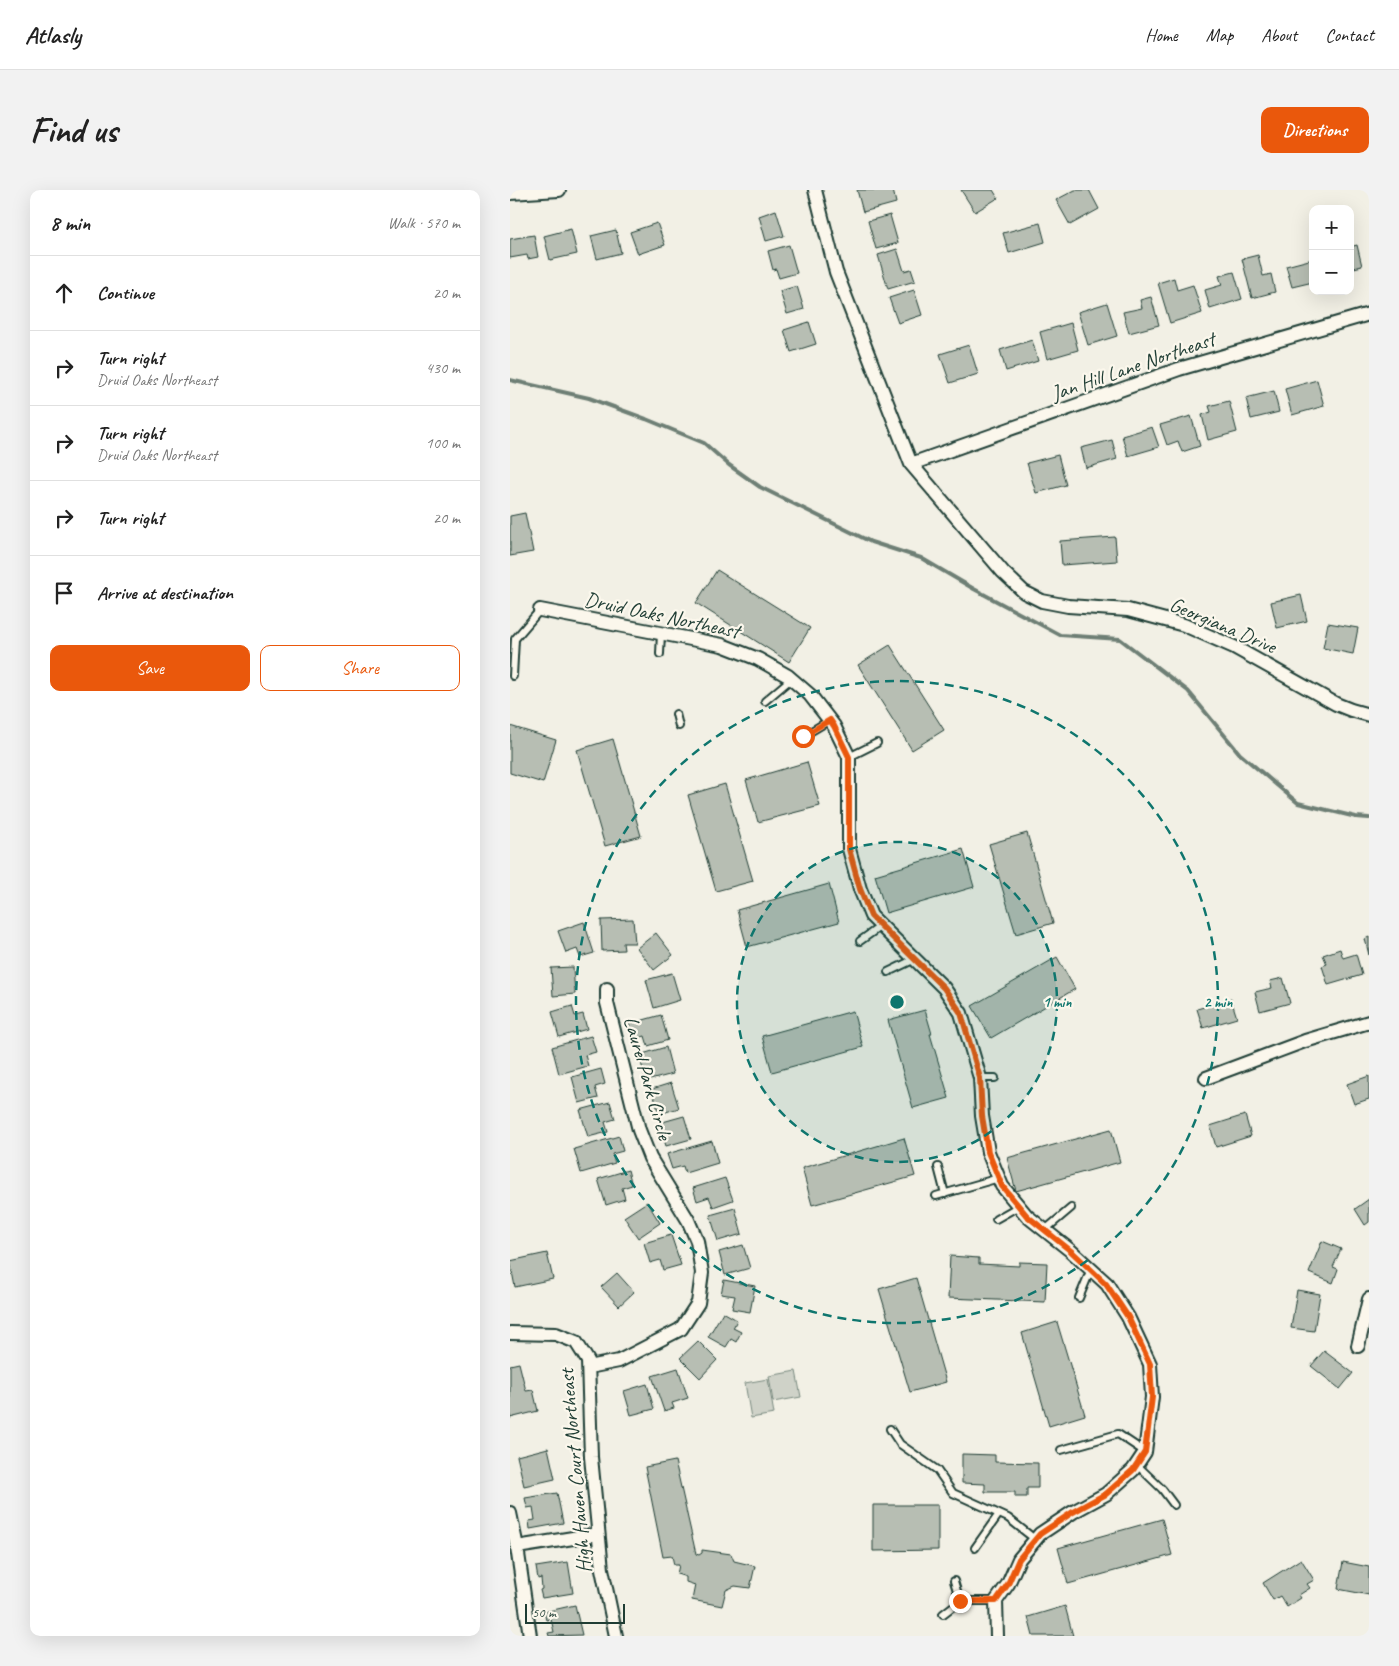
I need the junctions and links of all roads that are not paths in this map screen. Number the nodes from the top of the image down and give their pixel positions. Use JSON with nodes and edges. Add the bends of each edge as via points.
{"nodes":[{"id":1,"x":559,"y":190,"type":"edge"},
{"id":2,"x":815,"y":190,"type":"edge"},
{"id":3,"x":510,"y":193,"type":"edge"},
{"id":4,"x":1369,"y":314,"type":"edge"},
{"id":5,"x":911,"y":464,"type":"junction"},
{"id":6,"x":540,"y":610,"type":"joint"},
{"id":7,"x":661,"y":633,"type":"junction"},
{"id":8,"x":512,"y":638,"type":"edge"},
{"id":9,"x":660,"y":654,"type":"dead end"},
{"id":10,"x":513,"y":676,"type":"dead end"},
{"id":11,"x":791,"y":679,"type":"junction"},
{"id":12,"x":765,"y":701,"type":"dead end"},
{"id":13,"x":676,"y":714,"type":"dead end"},
{"id":14,"x":1369,"y":714,"type":"edge"},
{"id":15,"x":830,"y":720,"type":"junction"},
{"id":16,"x":680,"y":726,"type":"dead end"},
{"id":17,"x":803,"y":736,"type":"dead end"},
{"id":18,"x":877,"y":743,"type":"dead end"},
{"id":19,"x":849,"y":757,"type":"junction"},
{"id":20,"x":881,"y":926,"type":"junction"},
{"id":21,"x":860,"y":941,"type":"dead end"},
{"id":22,"x":915,"y":959,"type":"junction"},
{"id":23,"x":888,"y":972,"type":"dead end"},
{"id":24,"x":607,"y":989,"type":"dead end"},
{"id":25,"x":1369,"y":1022,"type":"edge"},
{"id":26,"x":980,"y":1078,"type":"junction"},
{"id":27,"x":995,"y":1078,"type":"dead end"},
{"id":28,"x":1206,"y":1078,"type":"dead end"},
{"id":29,"x":938,"y":1167,"type":"dead end"},
{"id":30,"x":999,"y":1178,"type":"junction"},
{"id":31,"x":945,"y":1194,"type":"junction"},
{"id":32,"x":936,"y":1196,"type":"dead end"},
{"id":33,"x":1019,"y":1206,"type":"junction"},
{"id":34,"x":1071,"y":1208,"type":"dead end"},
{"id":35,"x":996,"y":1219,"type":"dead end"},
{"id":36,"x":1045,"y":1230,"type":"junction"},
{"id":37,"x":1091,"y":1269,"type":"junction"},
{"id":38,"x":1079,"y":1298,"type":"dead end"},
{"id":39,"x":1369,"y":1299,"type":"edge"},
{"id":40,"x":510,"y":1332,"type":"edge"},
{"id":41,"x":1358,"y":1346,"type":"dead end"},
{"id":42,"x":589,"y":1367,"type":"junction"},
{"id":43,"x":890,"y":1429,"type":"dead end"},
{"id":44,"x":1061,"y":1450,"type":"dead end"},
{"id":45,"x":1145,"y":1452,"type":"junction"},
{"id":46,"x":1137,"y":1465,"type":"junction"},
{"id":47,"x":1174,"y":1505,"type":"dead end"},
{"id":48,"x":510,"y":1513,"type":"edge"},
{"id":49,"x":999,"y":1514,"type":"junction"},
{"id":50,"x":598,"y":1534,"type":"junction"},
{"id":51,"x":1036,"y":1540,"type":"junction"},
{"id":52,"x":517,"y":1547,"type":"junction"},
{"id":53,"x":975,"y":1548,"type":"dead end"},
{"id":54,"x":954,"y":1581,"type":"dead end"},
{"id":55,"x":960,"y":1601,"type":"junction"},
{"id":56,"x":996,"y":1601,"type":"junction"},
{"id":57,"x":943,"y":1614,"type":"dead end"},
{"id":58,"x":530,"y":1636,"type":"edge"},
{"id":59,"x":616,"y":1636,"type":"edge"},
{"id":60,"x":997,"y":1636,"type":"edge"}],
"edges":[{"from":1,"to":3,"type":"street"},
{"from":2,"to":5,"type":"street","via":[[836,272]]},
{"from":4,"to":5,"type":"street","name":"Jan Hill Lane Northeast","via":[[1179,370]]},
{"from":5,"to":14,"type":"street","name":"Georgiana Drive","via":[[1003,572],[1024,592],[1042,601],[1128,610],[1184,625],[1234,647],[1336,704]]},
{"from":6,"to":7,"type":"street","name":"Druid Oaks Northeast"},
{"from":6,"to":8,"type":"lane"},
{"from":7,"to":9,"type":"lane"},
{"from":7,"to":11,"type":"street","name":"Druid Oaks Northeast","via":[[722,645],[758,659]]},
{"from":8,"to":10,"type":"lane"},
{"from":11,"to":12,"type":"lane"},
{"from":11,"to":15,"type":"street","name":"Druid Oaks Northeast","via":[[810,695]]},
{"from":13,"to":16,"type":"lane"},
{"from":15,"to":17,"type":"lane"},
{"from":15,"to":19,"type":"street","name":"Druid Oaks Northeast"},
{"from":18,"to":19,"type":"lane"},
{"from":19,"to":20,"type":"street","name":"Druid Oaks Northeast","via":[[849,849],[871,916]]},
{"from":20,"to":21,"type":"lane"},
{"from":20,"to":22,"type":"street","name":"Druid Oaks Northeast"},
{"from":22,"to":23,"type":"lane"},
{"from":22,"to":26,"type":"street","name":"Druid Oaks Northeast","via":[[944,988],[961,1013]]},
{"from":24,"to":42,"type":"street","name":"Laurel Park Circle","via":[[606,1003],[639,1130],[650,1158],[688,1220],[697,1241],[702,1273],[698,1303],[681,1329],[619,1361]]},
{"from":25,"to":28,"type":"street","via":[[1305,1041]]},
{"from":26,"to":27,"type":"lane"},
{"from":26,"to":30,"type":"street","name":"Druid Oaks Northeast","via":[[988,1152]]},
{"from":29,"to":31,"type":"lane"},
{"from":30,"to":31,"type":"lane"},
{"from":30,"to":33,"type":"street","name":"Druid Oaks Northeast"},
{"from":31,"to":32,"type":"lane"},
{"from":33,"to":35,"type":"lane"},
{"from":33,"to":36,"type":"street","name":"Druid Oaks Northeast"},
{"from":34,"to":36,"type":"lane"},
{"from":36,"to":37,"type":"street","name":"Druid Oaks Northeast"},
{"from":37,"to":38,"type":"lane"},
{"from":37,"to":45,"type":"street","name":"Druid Oaks Northeast","via":[[1106,1284],[1128,1317],[1150,1364],[1152,1397]]},
{"from":39,"to":41,"type":"street"},
{"from":40,"to":42,"type":"street","name":"High Haven Court Northeast","via":[[556,1334],[576,1342]]},
{"from":42,"to":50,"type":"street","name":"High Haven Court Northeast","via":[[591,1456]]},
{"from":43,"to":49,"type":"lane","via":[[900,1444],[936,1470],[953,1493]]},
{"from":44,"to":45,"type":"lane","via":[[1118,1434]]},
{"from":45,"to":46,"type":"street","name":"Druid Oaks Northeast"},
{"from":46,"to":47,"type":"lane"},
{"from":46,"to":51,"type":"street","name":"Druid Oaks Northeast","via":[[1106,1494],[1073,1512]]},
{"from":48,"to":52,"type":"street"},
{"from":49,"to":51,"type":"lane"},
{"from":49,"to":53,"type":"lane"},
{"from":50,"to":52,"type":"street"},
{"from":50,"to":59,"type":"street","name":"High Haven Court Northeast"},
{"from":51,"to":56,"type":"street","name":"Druid Oaks Northeast","via":[[1019,1559]]},
{"from":52,"to":58,"type":"street"},
{"from":54,"to":55,"type":"lane"},
{"from":55,"to":56,"type":"lane"},
{"from":55,"to":57,"type":"lane"},
{"from":56,"to":60,"type":"street"}]}
